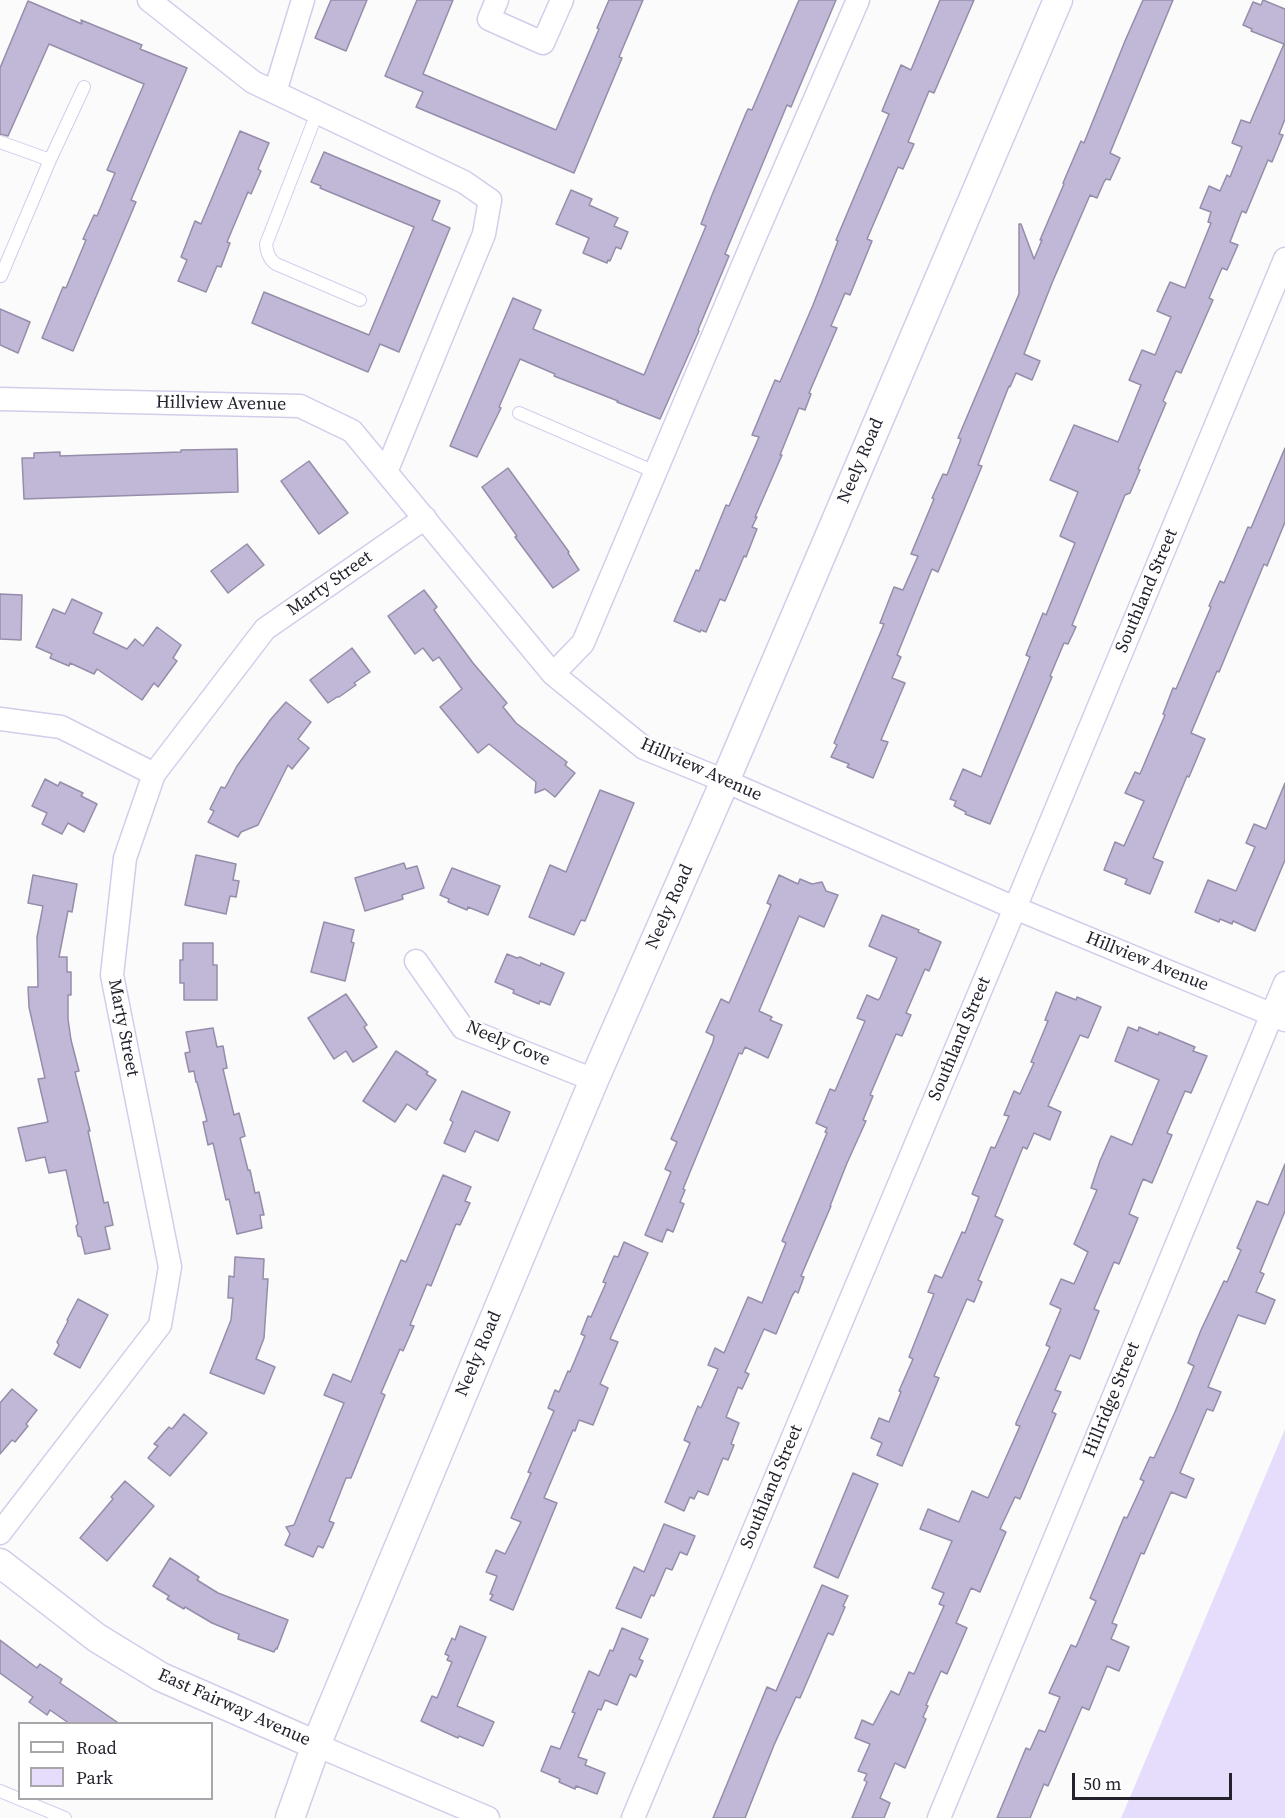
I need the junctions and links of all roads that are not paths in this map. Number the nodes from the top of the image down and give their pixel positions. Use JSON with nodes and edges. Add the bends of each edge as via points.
{"nodes":[{"id":1,"x":149,"y":0,"type":"edge"},
{"id":2,"x":303,"y":0,"type":"edge"},
{"id":3,"x":497,"y":0,"type":"edge"},
{"id":4,"x":562,"y":0,"type":"edge"},
{"id":5,"x":858,"y":0,"type":"edge"},
{"id":6,"x":1058,"y":0,"type":"edge"},
{"id":7,"x":84,"y":87,"type":"dead end"},
{"id":8,"x":275,"y":92,"type":"junction"},
{"id":9,"x":317,"y":112,"type":"junction"},
{"id":10,"x":0,"y":142,"type":"edge"},
{"id":11,"x":50,"y":160,"type":"junction"},
{"id":12,"x":1285,"y":259,"type":"edge"},
{"id":13,"x":2,"y":276,"type":"dead end"},
{"id":14,"x":360,"y":300,"type":"dead end"},
{"id":15,"x":0,"y":399,"type":"edge"},
{"id":16,"x":519,"y":413,"type":"dead end"},
{"id":17,"x":386,"y":472,"type":"junction"},
{"id":18,"x":655,"y":472,"type":"junction"},
{"id":19,"x":424,"y":518,"type":"junction"},
{"id":20,"x":553,"y":674,"type":"junction"},
{"id":21,"x":0,"y":719,"type":"edge"},
{"id":22,"x":154,"y":774,"type":"junction"},
{"id":23,"x":725,"y":781,"type":"junction"},
{"id":24,"x":1015,"y":908,"type":"junction"},
{"id":25,"x":416,"y":961,"type":"dead end"},
{"id":26,"x":1285,"y":983,"type":"edge"},
{"id":27,"x":1278,"y":1017,"type":"edge"},
{"id":28,"x":594,"y":1080,"type":"junction"},
{"id":29,"x":0,"y":1533,"type":"edge"},
{"id":30,"x":0,"y":1563,"type":"edge"},
{"id":31,"x":316,"y":1745,"type":"junction"},
{"id":32,"x":0,"y":1791,"type":"edge"},
{"id":33,"x":18,"y":1798,"type":"edge"},
{"id":34,"x":22,"y":1800,"type":"edge"},
{"id":35,"x":65,"y":1818,"type":"edge"},
{"id":36,"x":290,"y":1818,"type":"edge"},
{"id":37,"x":488,"y":1818,"type":"edge"},
{"id":38,"x":633,"y":1818,"type":"edge"},
{"id":39,"x":939,"y":1818,"type":"edge"}],
"edges":[{"from":1,"to":8,"type":"street","via":[[253,82]]},
{"from":2,"to":8,"type":"street"},
{"from":3,"to":4,"type":"street","via":[[489,19],[543,43]]},
{"from":5,"to":18,"type":"street"},
{"from":6,"to":23,"type":"street","name":"Neely Road"},
{"from":7,"to":11,"type":"lane"},
{"from":8,"to":9,"type":"street"},
{"from":9,"to":14,"type":"lane","via":[[266,249],[276,264]]},
{"from":9,"to":17,"type":"street","via":[[464,182],[490,200],[484,234]]},
{"from":10,"to":11,"type":"lane"},
{"from":11,"to":13,"type":"lane"},
{"from":12,"to":24,"type":"street","name":"Southland Street"},
{"from":15,"to":17,"type":"street","name":"Hillview Avenue","via":[[300,406],[352,431]]},
{"from":16,"to":18,"type":"lane"},
{"from":17,"to":19,"type":"street","name":"Hillview Avenue"},
{"from":18,"to":20,"type":"street","via":[[583,643]]},
{"from":19,"to":20,"type":"street","name":"Hillview Avenue"},
{"from":19,"to":22,"type":"street","name":"Marty Street","via":[[265,629]]},
{"from":20,"to":23,"type":"street","name":"Hillview Avenue","via":[[644,748]]},
{"from":21,"to":22,"type":"street","via":[[61,727]]},
{"from":22,"to":29,"type":"street","name":"Marty Street","via":[[125,858],[112,975],[170,1267],[160,1325]]},
{"from":23,"to":24,"type":"street","name":"Hillview Avenue"},
{"from":23,"to":28,"type":"street","name":"Neely Road"},
{"from":24,"to":27,"type":"street","name":"Hillview Avenue"},
{"from":24,"to":38,"type":"street","name":"Southland Street"},
{"from":25,"to":28,"type":"street","name":"Neely Cove","via":[[463,1028]]},
{"from":26,"to":27,"type":"street","name":"Hillridge Street"},
{"from":27,"to":39,"type":"street","name":"Hillridge Street"},
{"from":28,"to":31,"type":"street","name":"Neely Road"},
{"from":30,"to":31,"type":"street","name":"East Fairway Avenue","via":[[97,1638],[161,1677]]},
{"from":31,"to":36,"type":"street","name":"Neely Road"},
{"from":31,"to":37,"type":"street","name":"East Fairway Avenue"},
{"from":32,"to":33,"type":"lane"},
{"from":34,"to":35,"type":"lane"}]}
